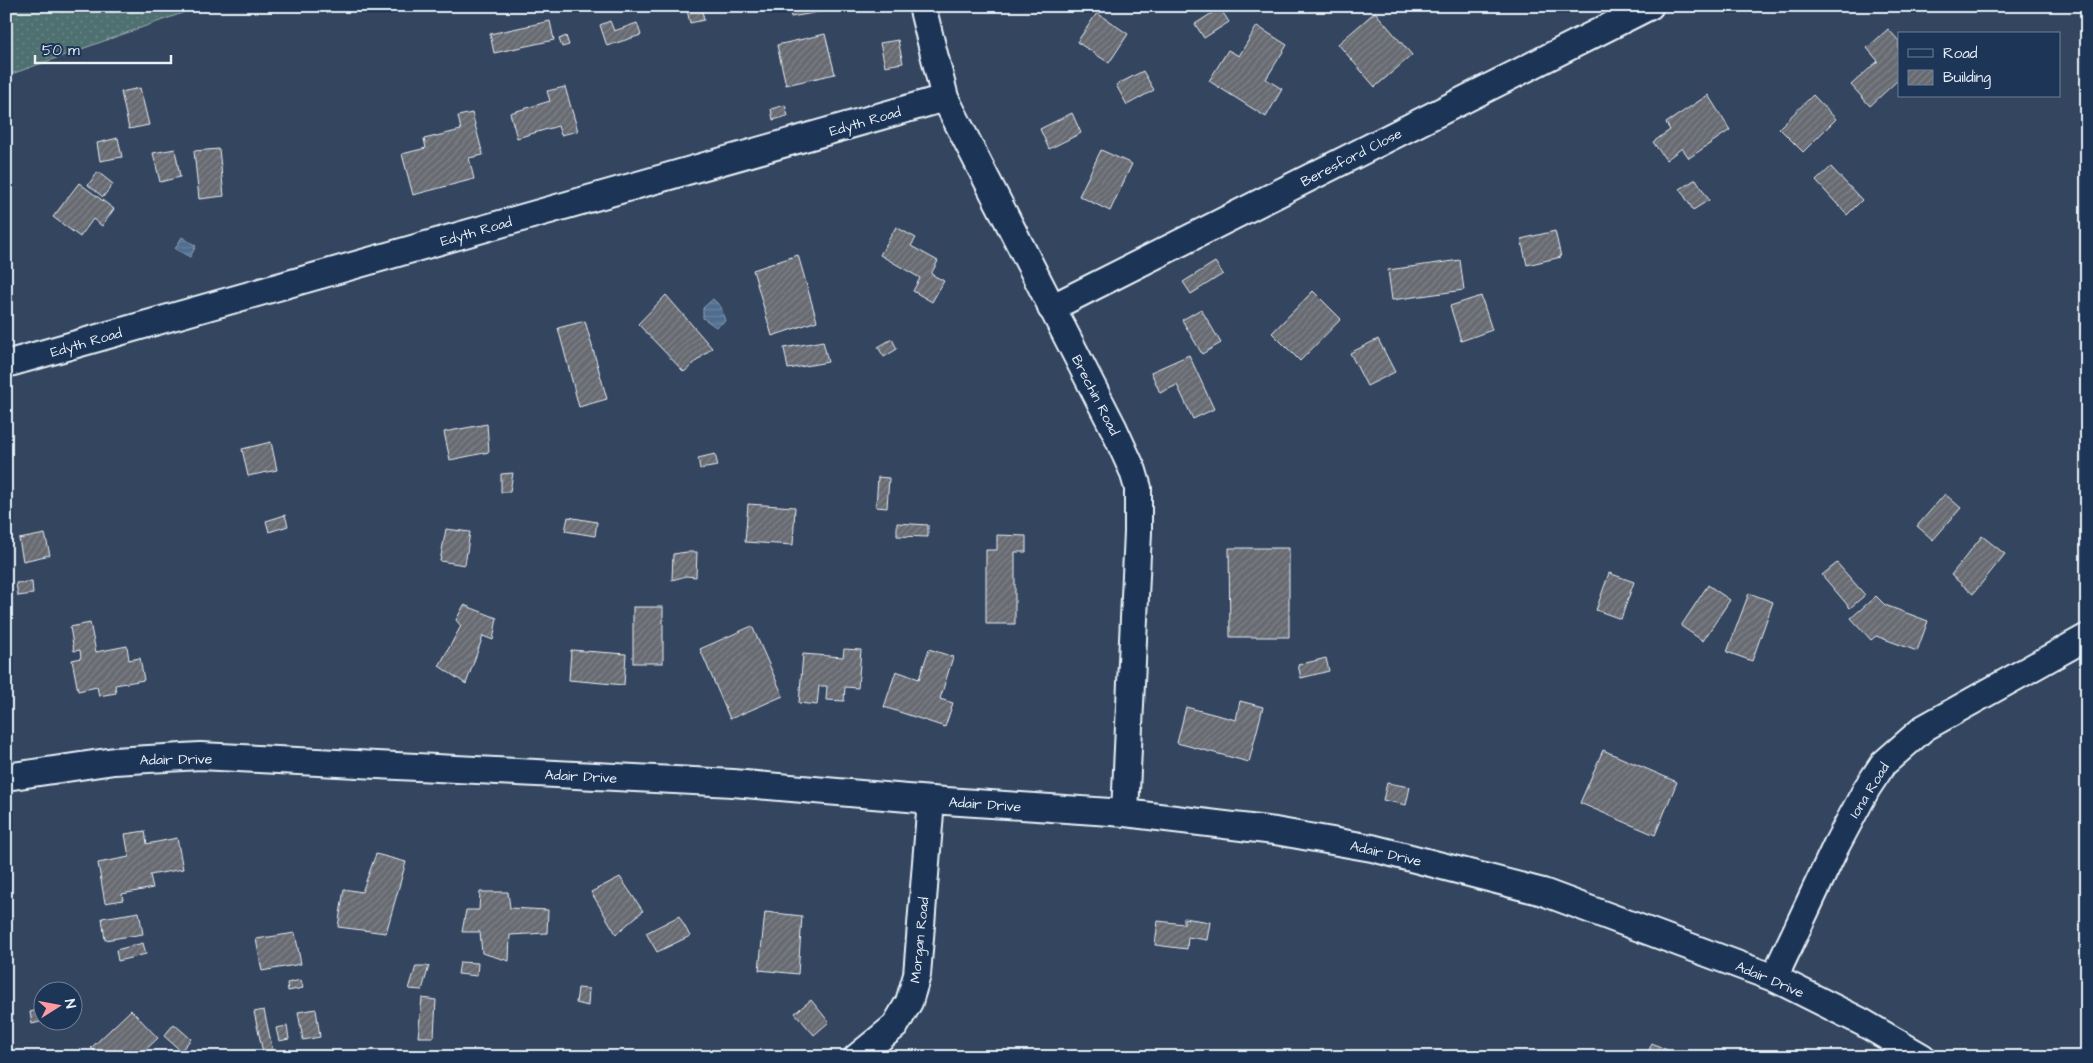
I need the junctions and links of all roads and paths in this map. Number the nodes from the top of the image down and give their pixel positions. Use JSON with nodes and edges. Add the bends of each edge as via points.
{"nodes":[{"id":1,"x":922,"y":6,"type":"edge"},
{"id":2,"x":1650,"y":6,"type":"edge"},
{"id":3,"x":945,"y":98,"type":"junction"},
{"id":4,"x":1051,"y":308,"type":"junction"},
{"id":5,"x":6,"y":364,"type":"edge"},
{"id":6,"x":2087,"y":637,"type":"edge"},
{"id":7,"x":6,"y":777,"type":"edge"},
{"id":8,"x":931,"y":800,"type":"junction"},
{"id":9,"x":1125,"y":813,"type":"junction"},
{"id":10,"x":1774,"y":978,"type":"junction"},
{"id":11,"x":857,"y":1057,"type":"edge"},
{"id":12,"x":1922,"y":1057,"type":"edge"}],
"edges":[{"from":1,"to":3,"type":"street","name":"Brechin Road"},
{"from":2,"to":4,"type":"street","name":"Beresford Close"},
{"from":3,"to":4,"type":"street","name":"Brechin Road"},
{"from":3,"to":5,"type":"street","name":"Edyth Road"},
{"from":4,"to":9,"type":"street","name":"Brechin Road","via":[[1113,427],[1138,488]]},
{"from":6,"to":10,"type":"street","name":"Iona Road","via":[[1924,728],[1883,764],[1836,846]]},
{"from":7,"to":8,"type":"street","name":"Adair Drive","via":[[114,761],[200,756],[733,783]]},
{"from":8,"to":9,"type":"street","name":"Adair Drive"},
{"from":8,"to":11,"type":"street","name":"Morgan Road","via":[[918,975],[909,1002],[894,1026]]},
{"from":9,"to":10,"type":"street","name":"Adair Drive","via":[[1275,831],[1372,848],[1543,892]]},
{"from":10,"to":12,"type":"street","name":"Adair Drive","via":[[1862,1022]]}]}
